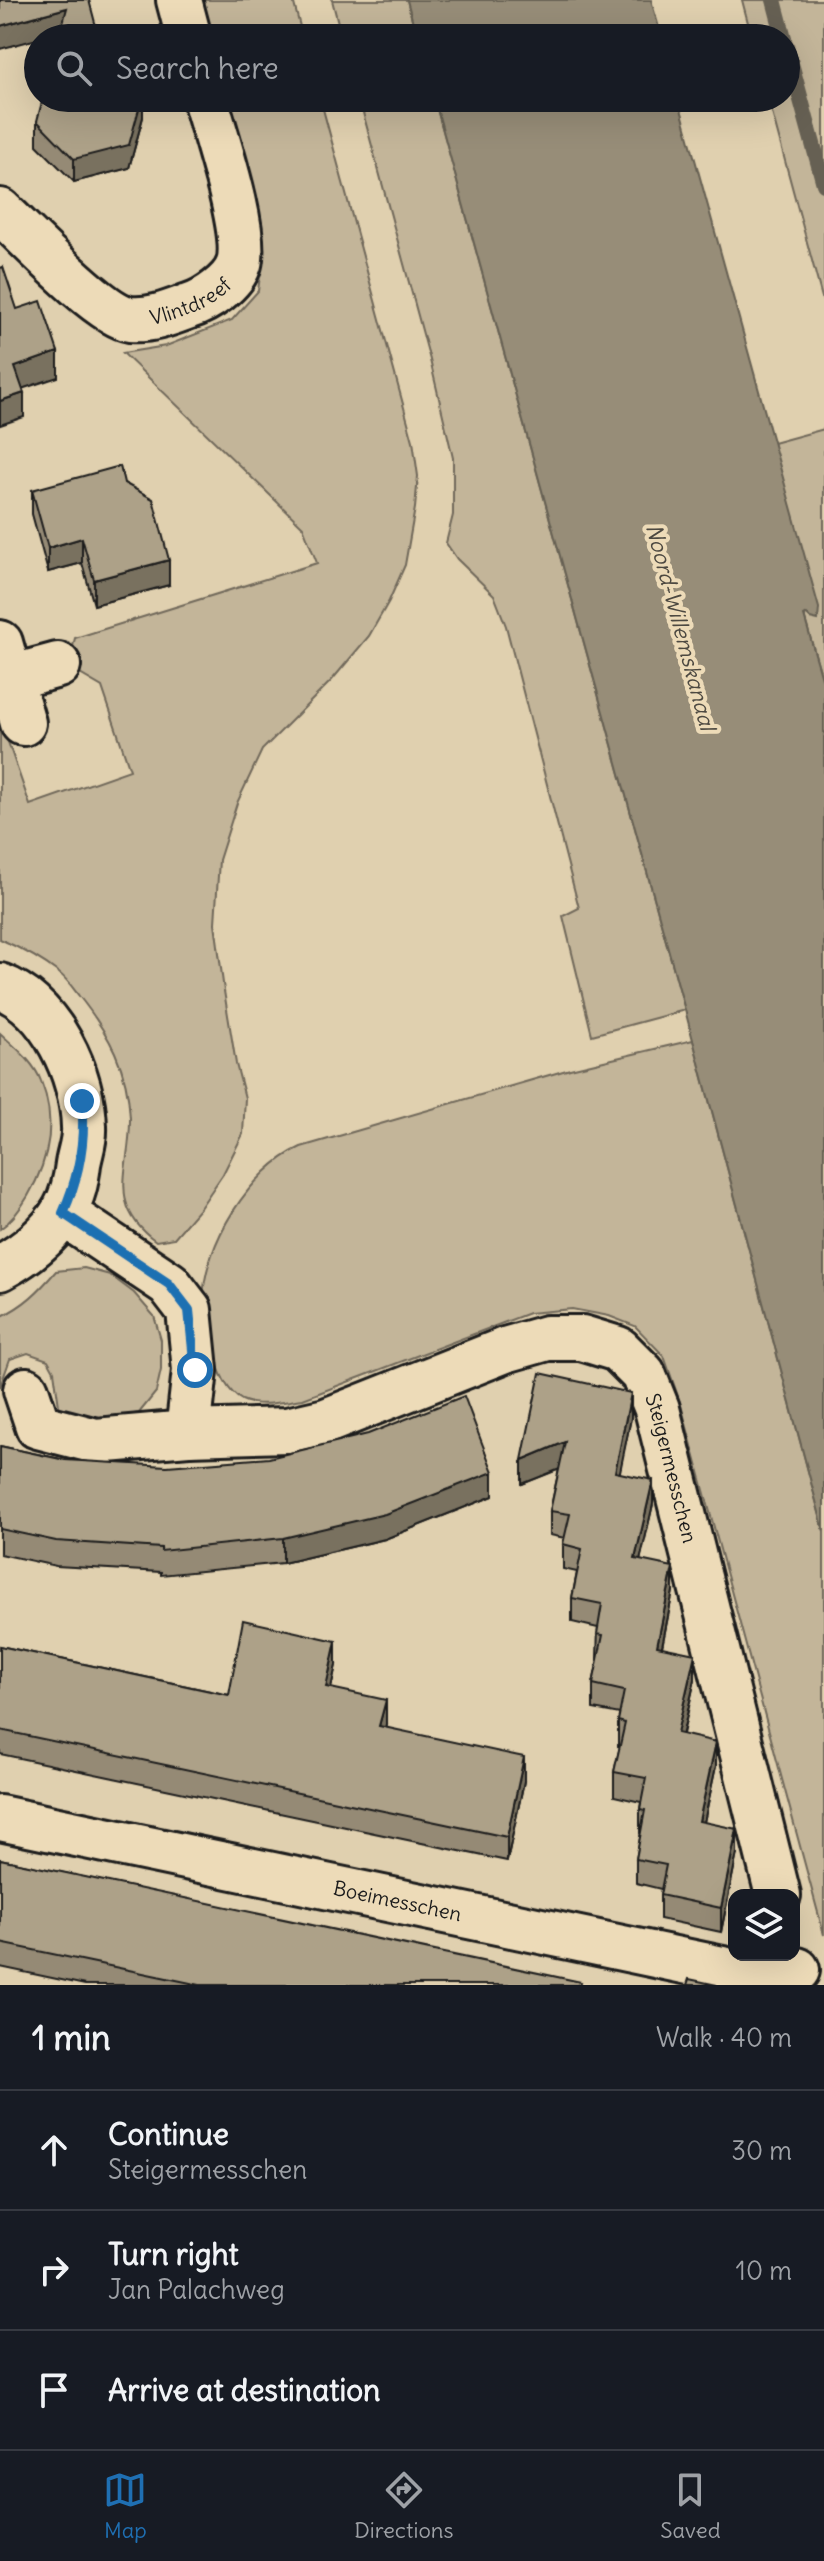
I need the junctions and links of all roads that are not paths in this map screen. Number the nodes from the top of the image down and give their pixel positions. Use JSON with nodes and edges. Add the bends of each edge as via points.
{"nodes":[{"id":1,"x":179,"y":0,"type":"edge"},
{"id":2,"x":185,"y":24,"type":"edge"},
{"id":3,"x":209,"y":112,"type":"edge"},
{"id":4,"x":0,"y":211,"type":"edge"},
{"id":5,"x":5,"y":660,"type":"edge"},
{"id":6,"x":58,"y":665,"type":"dead end"},
{"id":7,"x":23,"y":723,"type":"dead end"},
{"id":8,"x":0,"y":986,"type":"edge"},
{"id":9,"x":63,"y":1213,"type":"junction"},
{"id":10,"x":0,"y":1268,"type":"edge"},
{"id":11,"x":26,"y":1390,"type":"dead end"},
{"id":12,"x":188,"y":1433,"type":"junction"},
{"id":13,"x":0,"y":1818,"type":"edge"},
{"id":14,"x":777,"y":1889,"type":"edge"},
{"id":15,"x":797,"y":1970,"type":"edge"}],
"edges":[{"from":1,"to":2,"type":"street"},
{"from":3,"to":4,"type":"street","name":"Vlintdreef","via":[[240,228],[238,265],[205,301],[152,319],[127,319],[101,305]]},
{"from":5,"to":6,"type":"street"},
{"from":5,"to":7,"type":"street"},
{"from":8,"to":9,"type":"street","via":[[53,1029],[75,1072],[85,1131],[75,1188]]},
{"from":9,"to":10,"type":"street","via":[[26,1254]]},
{"from":9,"to":12,"type":"street","via":[[169,1284],[189,1310],[195,1370]]},
{"from":11,"to":12,"type":"street","name":"Steigermesschen","via":[[38,1426],[96,1441]]},
{"from":12,"to":14,"type":"street","name":"Steigermesschen","via":[[287,1430],[326,1421],[547,1338],[582,1338],[618,1349],[643,1374],[657,1409]]},
{"from":13,"to":15,"type":"street","name":"Boeimesschen","via":[[751,1975]]}]}
